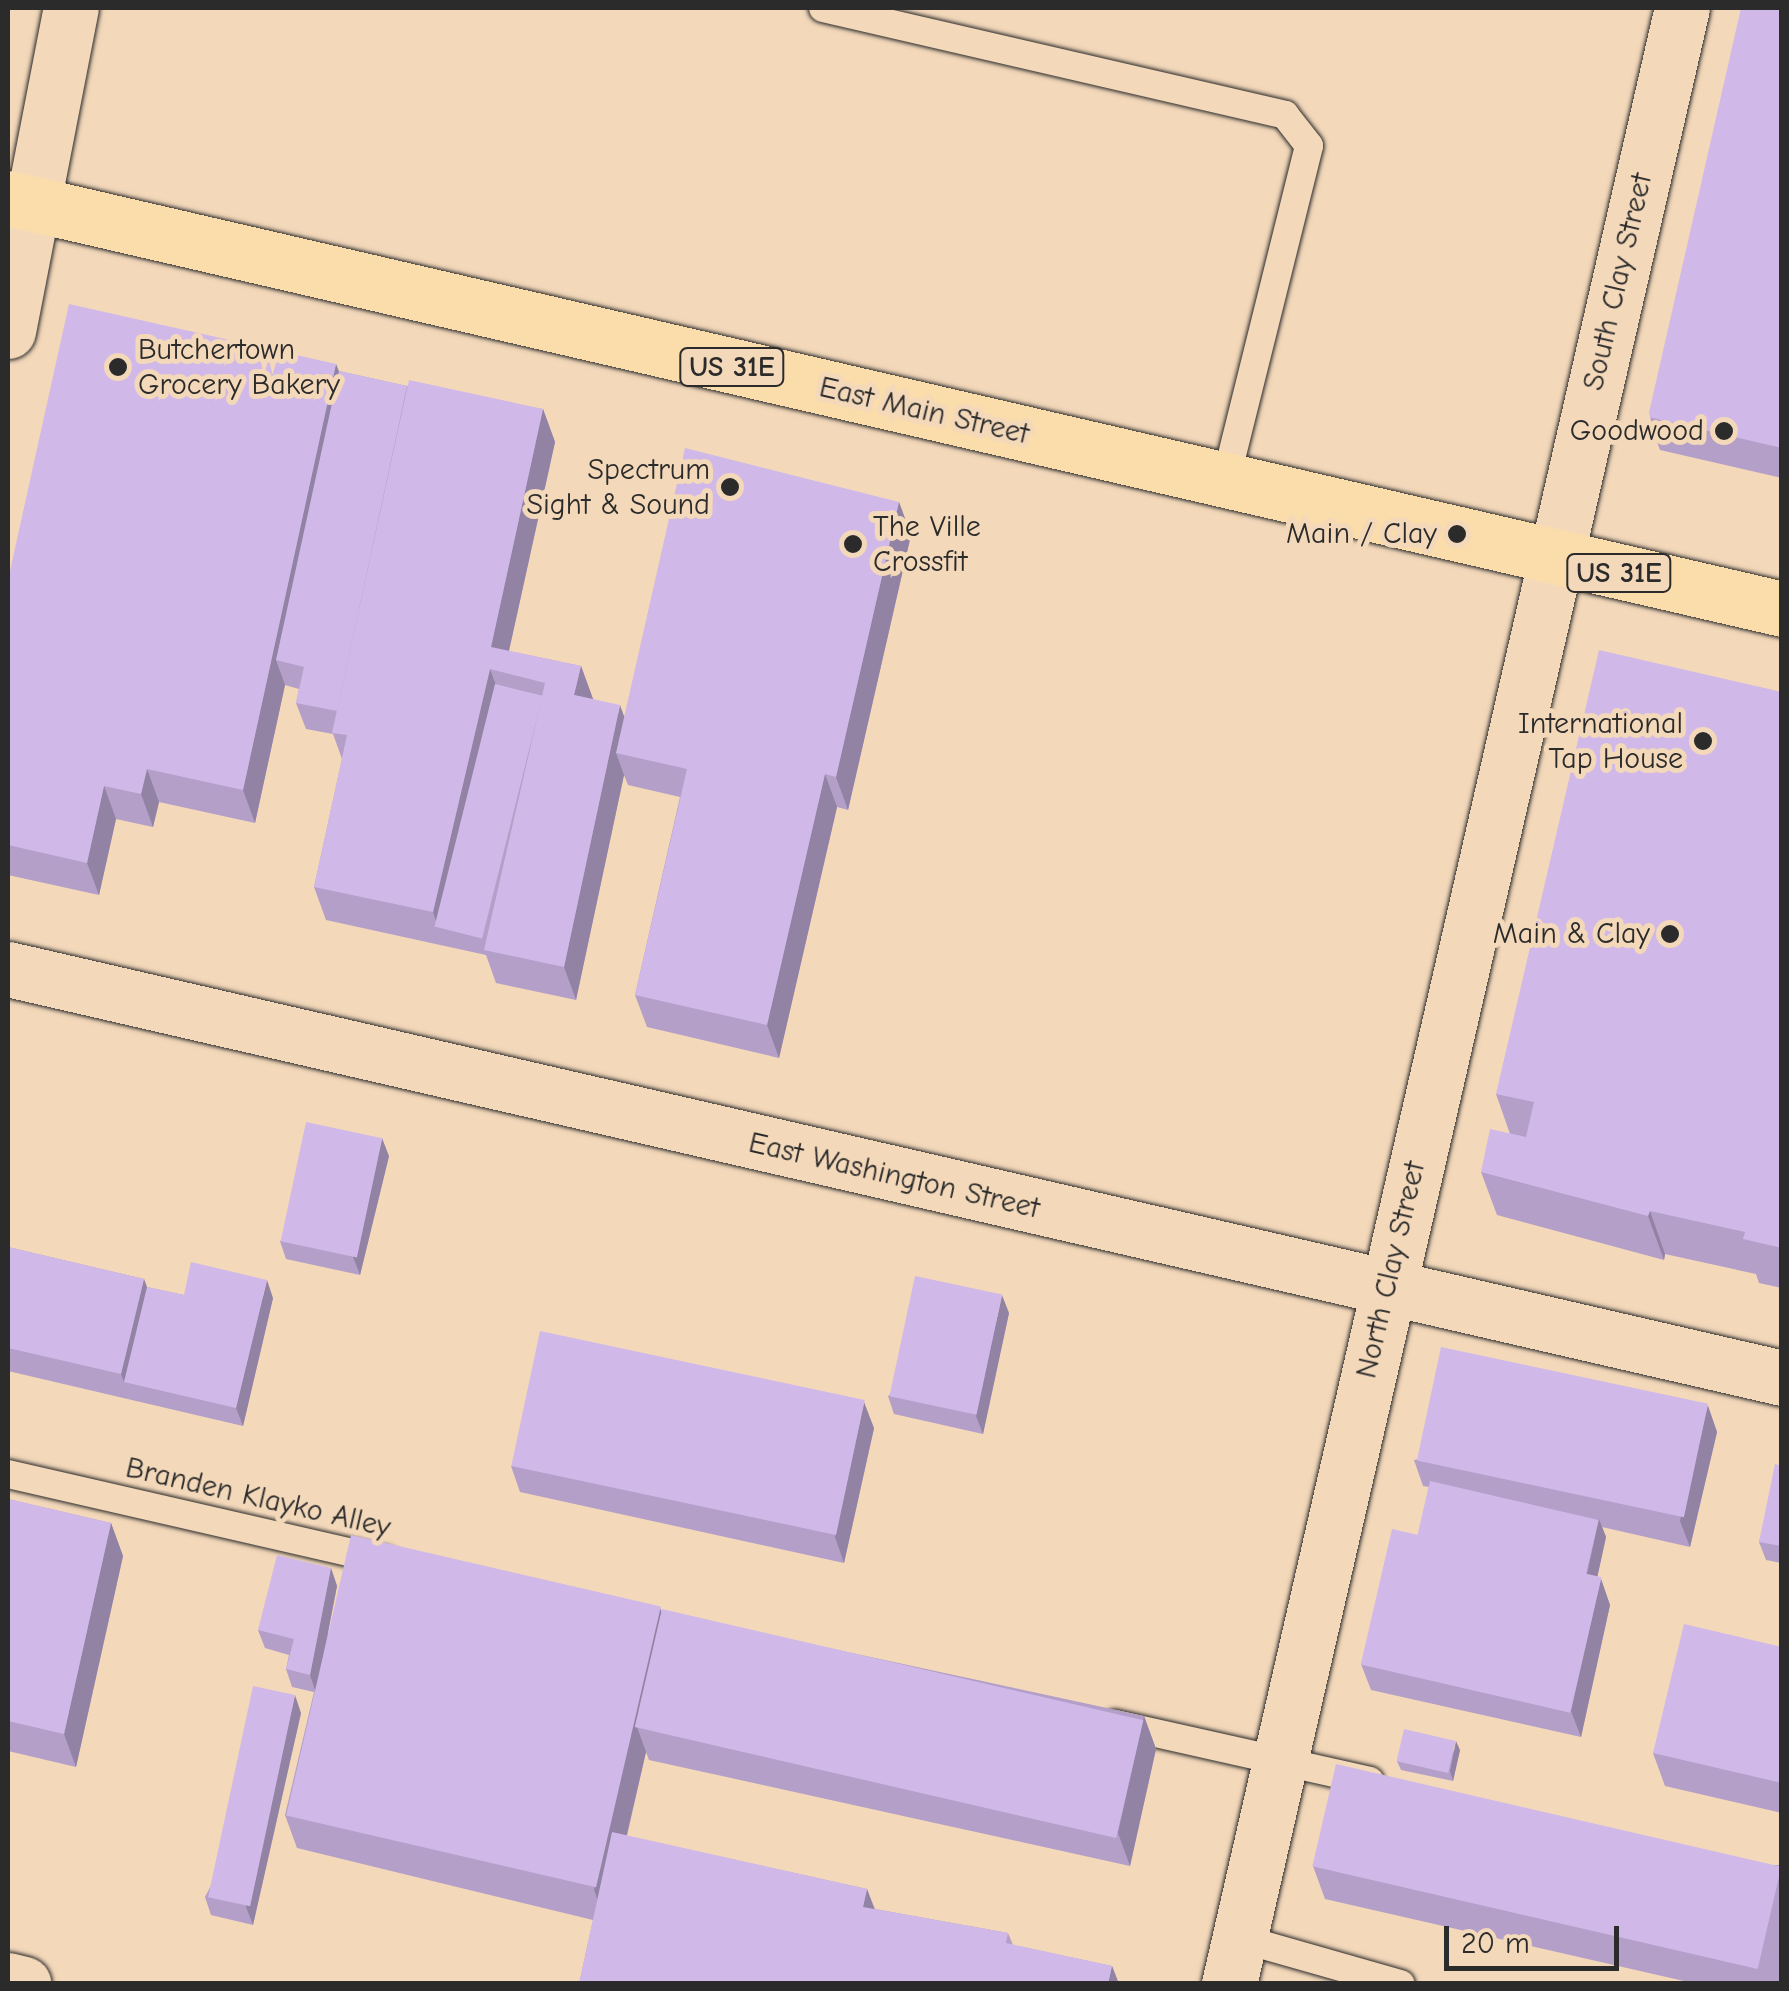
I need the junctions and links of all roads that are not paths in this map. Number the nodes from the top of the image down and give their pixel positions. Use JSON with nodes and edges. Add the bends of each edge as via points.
{"nodes":[{"id":1,"x":72,"y":8,"type":"edge"},
{"id":2,"x":823,"y":8,"type":"edge"},
{"id":3,"x":1682,"y":8,"type":"edge"},
{"id":4,"x":22,"y":202,"type":"edge"},
{"id":5,"x":8,"y":331,"type":"edge"},
{"id":6,"x":1226,"y":480,"type":"junction"},
{"id":7,"x":1558,"y":558,"type":"junction"},
{"id":8,"x":1782,"y":610,"type":"edge"},
{"id":9,"x":8,"y":970,"type":"edge"},
{"id":10,"x":1386,"y":1291,"type":"junction"},
{"id":11,"x":1782,"y":1378,"type":"edge"},
{"id":12,"x":8,"y":1474,"type":"edge"},
{"id":13,"x":413,"y":1566,"type":"edge"},
{"id":14,"x":1088,"y":1718,"type":"edge"},
{"id":15,"x":1277,"y":1760,"type":"junction"},
{"id":16,"x":1400,"y":1788,"type":"edge"},
{"id":17,"x":1234,"y":1961,"type":"edge"},
{"id":18,"x":8,"y":1980,"type":"edge"},
{"id":19,"x":24,"y":1984,"type":"edge"},
{"id":20,"x":1401,"y":1984,"type":"edge"}],
"edges":[{"from":1,"to":4,"type":"street"},
{"from":2,"to":6,"type":"lane","via":[[1285,116],[1309,146]]},
{"from":3,"to":7,"type":"street","name":"South Clay Street"},
{"from":4,"to":5,"type":"street"},
{"from":4,"to":6,"type":"main road","name":"East Main Street","number":"US 31E"},
{"from":6,"to":7,"type":"main road","name":"East Main Street","number":"US 31E"},
{"from":7,"to":8,"type":"main road","name":"East Main Street","number":"US 31E"},
{"from":7,"to":10,"type":"street","name":"North Clay Street"},
{"from":9,"to":10,"type":"street","name":"East Washington Street"},
{"from":10,"to":11,"type":"street","name":"East Washington Street"},
{"from":10,"to":15,"type":"street","name":"North Clay Street"},
{"from":12,"to":13,"type":"lane","name":"Branden Klayko Alley"},
{"from":14,"to":15,"type":"lane"},
{"from":15,"to":16,"type":"lane"},
{"from":15,"to":17,"type":"street","name":"North Clay Street"},
{"from":17,"to":20,"type":"lane"},
{"from":18,"to":19,"type":"street"}]}
